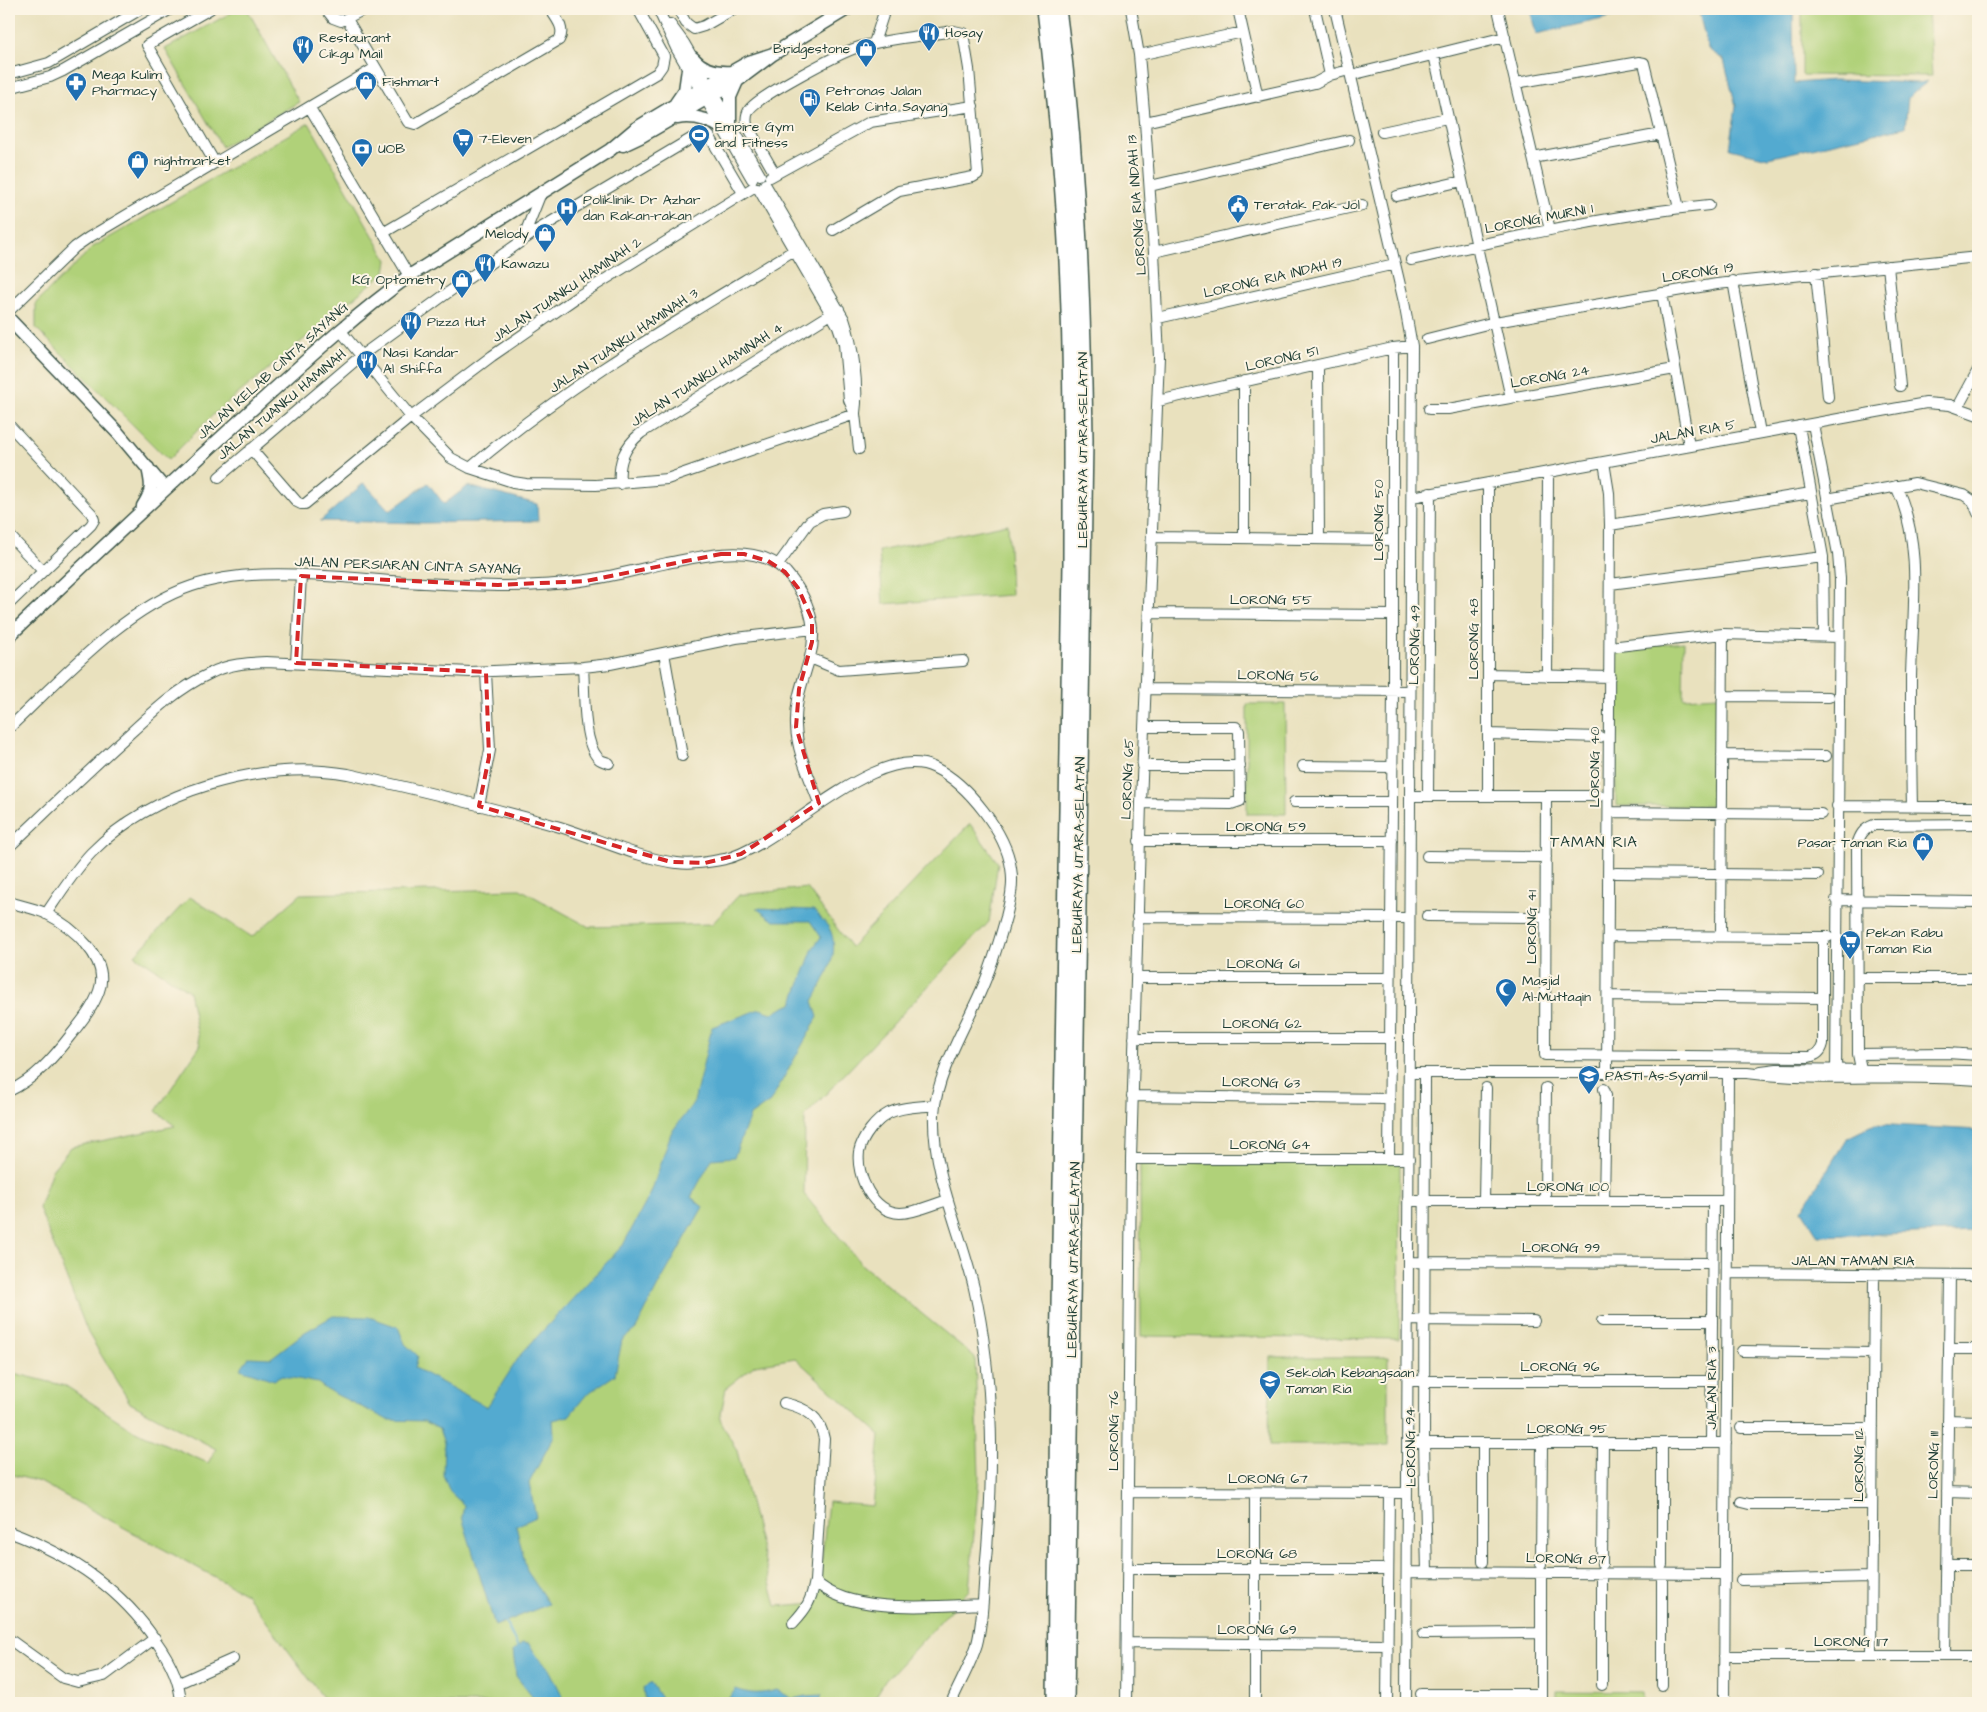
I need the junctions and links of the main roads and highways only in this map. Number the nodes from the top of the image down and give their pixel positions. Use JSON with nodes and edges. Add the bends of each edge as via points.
{"nodes":[{"id":1,"x":847,"y":9,"type":"edge"},
{"id":2,"x":1045,"y":9,"type":"edge"},
{"id":3,"x":1058,"y":9,"type":"edge"},
{"id":4,"x":734,"y":76,"type":"junction"},
{"id":5,"x":668,"y":115,"type":"junction"},
{"id":6,"x":9,"y":319,"type":"edge"},
{"id":7,"x":194,"y":463,"type":"junction"},
{"id":8,"x":147,"y":466,"type":"junction"},
{"id":9,"x":165,"y":489,"type":"junction"},
{"id":10,"x":135,"y":518,"type":"junction"},
{"id":11,"x":9,"y":636,"type":"edge"},
{"id":12,"x":1054,"y":1703,"type":"edge"},
{"id":13,"x":1066,"y":1703,"type":"edge"}],
"edges":[{"from":1,"to":4,"type":"main road","name":"JALAN KELAB CINTA SAYANG"},
{"from":2,"to":12,"type":"highway","name":"LEBUHRAYA UTARA–SELATAN","via":[[1064,198],[1071,439]]},
{"from":3,"to":13,"type":"highway","name":"LEBUHRAYA UTARA–SELATAN","via":[[1077,197],[1085,440]]},
{"from":4,"to":5,"type":"main road","name":"JALAN KELAB CINTA SAYANG"},
{"from":4,"to":5,"type":"main road","via":[[690,64],[687,83]]},
{"from":4,"to":5,"type":"main road","via":[[726,125],[697,117]]},
{"from":5,"to":7,"type":"main road","name":"JALAN KELAB CINTA SAYANG","via":[[635,129],[610,150],[408,276],[340,330]]},
{"from":6,"to":8,"type":"main road"},
{"from":7,"to":8,"type":"main road","via":[[168,474]]},
{"from":7,"to":9,"type":"main road","name":"JALAN KELAB CINTA SAYANG"},
{"from":8,"to":9,"type":"main road"},
{"from":8,"to":10,"type":"main road","via":[[150,494]]},
{"from":9,"to":10,"type":"main road","name":"JALAN KELAB CINTA SAYANG"},
{"from":10,"to":11,"type":"main road","name":"JALAN KELAB CINTA SAYANG"}]}
